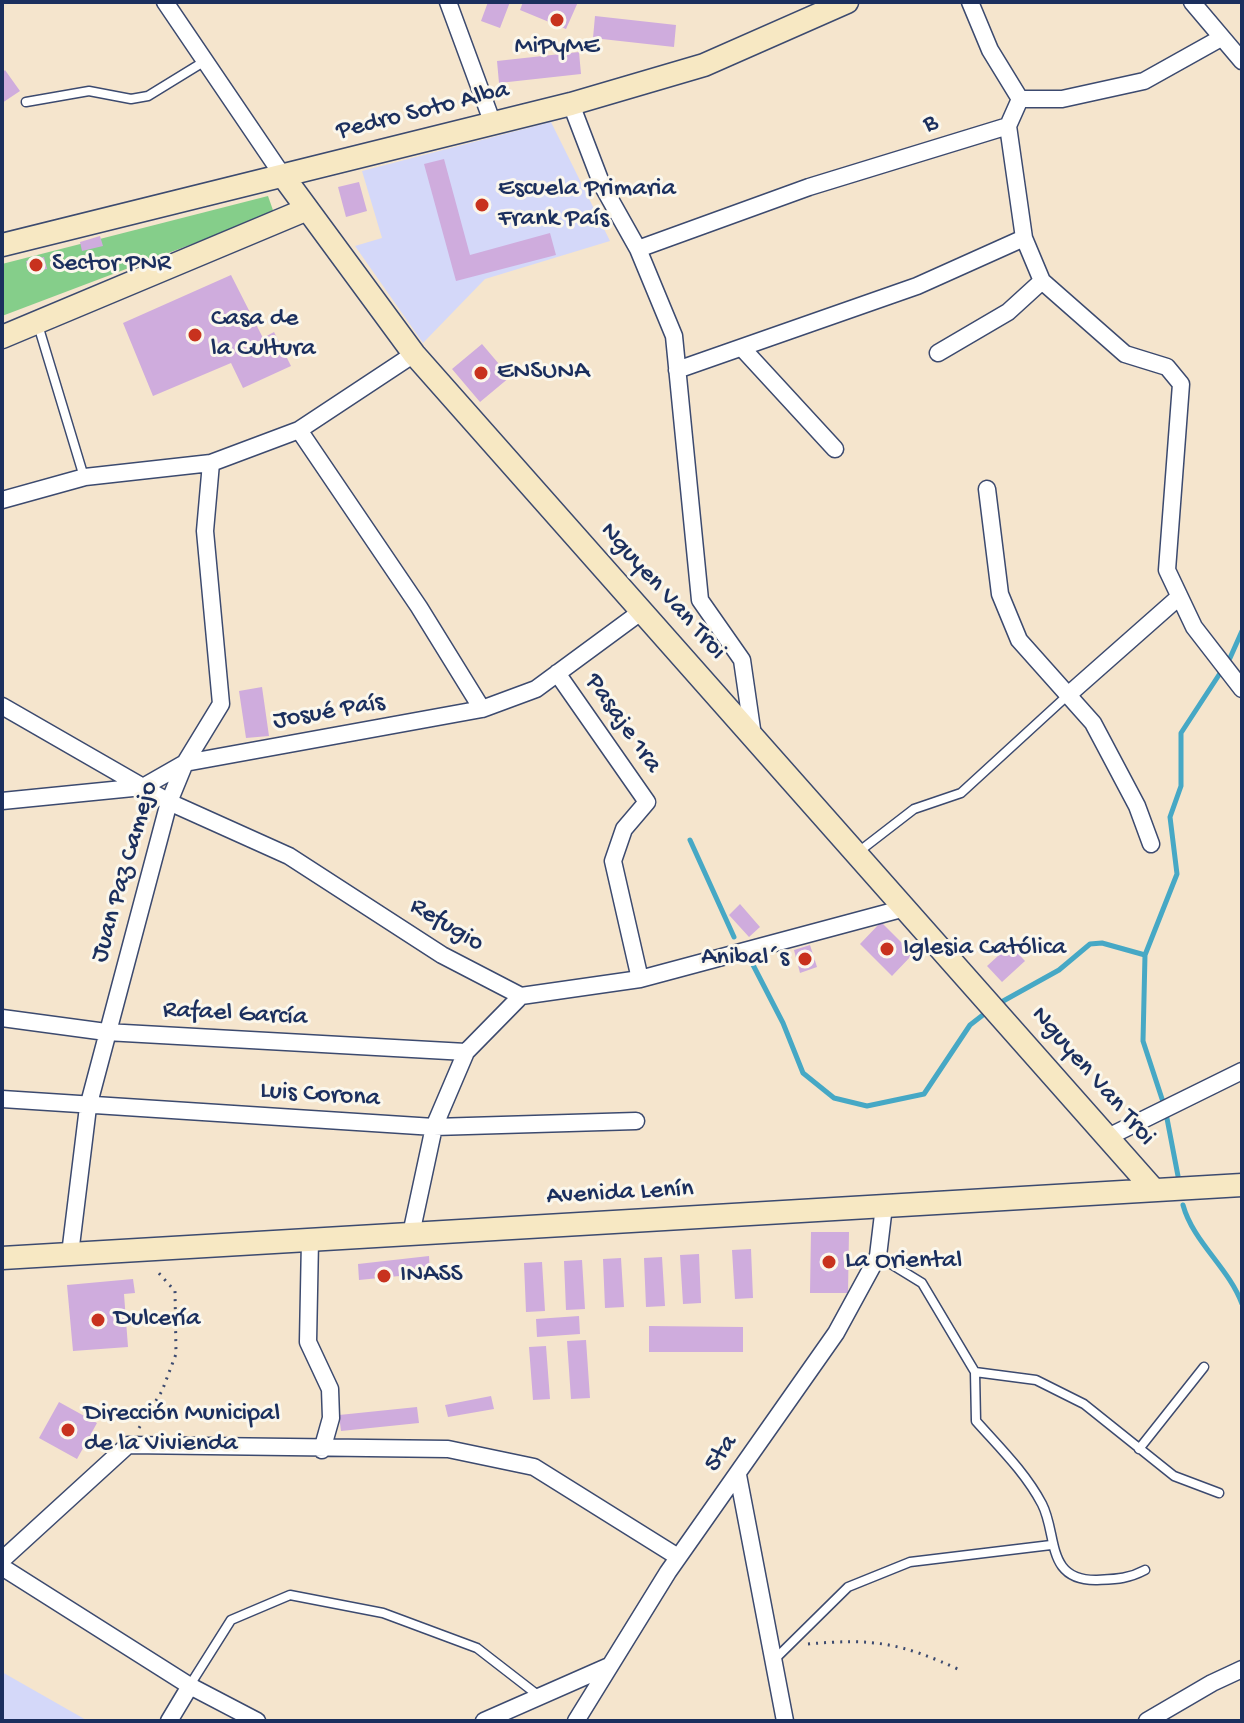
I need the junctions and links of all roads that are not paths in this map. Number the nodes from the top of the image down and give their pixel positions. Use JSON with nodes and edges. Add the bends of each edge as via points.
{"nodes":[{"id":1,"x":165,"y":2,"type":"edge"},
{"id":2,"x":448,"y":2,"type":"edge"},
{"id":3,"x":847,"y":2,"type":"edge"},
{"id":4,"x":970,"y":2,"type":"edge"},
{"id":5,"x":1192,"y":2,"type":"edge"},
{"id":6,"x":1221,"y":38,"type":"junction"},
{"id":7,"x":206,"y":60,"type":"junction"},
{"id":8,"x":1242,"y":61,"type":"edge"},
{"id":9,"x":1020,"y":99,"type":"junction"},
{"id":10,"x":26,"y":102,"type":"dead end"},
{"id":11,"x":571,"y":104,"type":"junction"},
{"id":12,"x":493,"y":124,"type":"junction"},
{"id":13,"x":1008,"y":126,"type":"junction"},
{"id":14,"x":283,"y":176,"type":"junction"},
{"id":15,"x":305,"y":210,"type":"junction"},
{"id":16,"x":1024,"y":238,"type":"junction"},
{"id":17,"x":2,"y":245,"type":"edge"},
{"id":18,"x":638,"y":249,"type":"junction"},
{"id":19,"x":1042,"y":281,"type":"junction"},
{"id":20,"x":37,"y":320,"type":"junction"},
{"id":21,"x":2,"y":337,"type":"edge"},
{"id":22,"x":742,"y":348,"type":"junction"},
{"id":23,"x":938,"y":353,"type":"dead end"},
{"id":24,"x":414,"y":354,"type":"junction"},
{"id":25,"x":677,"y":370,"type":"junction"},
{"id":26,"x":299,"y":430,"type":"junction"},
{"id":27,"x":835,"y":449,"type":"dead end"},
{"id":28,"x":211,"y":463,"type":"junction"},
{"id":29,"x":85,"y":477,"type":"junction"},
{"id":30,"x":987,"y":489,"type":"dead end"},
{"id":31,"x":2,"y":500,"type":"edge"},
{"id":32,"x":1179,"y":597,"type":"junction"},
{"id":33,"x":642,"y":611,"type":"junction"},
{"id":34,"x":557,"y":673,"type":"junction"},
{"id":35,"x":1242,"y":689,"type":"edge"},
{"id":36,"x":1068,"y":695,"type":"junction"},
{"id":37,"x":2,"y":706,"type":"edge"},
{"id":38,"x":482,"y":709,"type":"junction"},
{"id":39,"x":753,"y":737,"type":"junction"},
{"id":40,"x":185,"y":763,"type":"junction"},
{"id":41,"x":143,"y":787,"type":"junction"},
{"id":42,"x":2,"y":801,"type":"edge"},
{"id":43,"x":169,"y":802,"type":"junction"},
{"id":44,"x":1151,"y":844,"type":"dead end"},
{"id":45,"x":856,"y":853,"type":"junction"},
{"id":46,"x":905,"y":908,"type":"junction"},
{"id":47,"x":640,"y":979,"type":"junction"},
{"id":48,"x":521,"y":996,"type":"junction"},
{"id":49,"x":2,"y":1018,"type":"edge"},
{"id":50,"x":106,"y":1032,"type":"junction"},
{"id":51,"x":466,"y":1052,"type":"junction"},
{"id":52,"x":1242,"y":1071,"type":"edge"},
{"id":53,"x":2,"y":1099,"type":"edge"},
{"id":54,"x":88,"y":1107,"type":"junction"},
{"id":55,"x":636,"y":1121,"type":"dead end"},
{"id":56,"x":434,"y":1127,"type":"junction"},
{"id":57,"x":1108,"y":1137,"type":"junction"},
{"id":58,"x":1242,"y":1185,"type":"edge"},
{"id":59,"x":1154,"y":1190,"type":"junction"},
{"id":60,"x":884,"y":1206,"type":"junction"},
{"id":61,"x":411,"y":1234,"type":"junction"},
{"id":62,"x":310,"y":1240,"type":"junction"},
{"id":63,"x":70,"y":1254,"type":"junction"},
{"id":64,"x":878,"y":1256,"type":"junction"},
{"id":65,"x":2,"y":1258,"type":"edge"},
{"id":66,"x":1204,"y":1367,"type":"dead end"},
{"id":67,"x":975,"y":1372,"type":"junction"},
{"id":68,"x":1139,"y":1449,"type":"junction"},
{"id":69,"x":322,"y":1450,"type":"junction"},
{"id":70,"x":738,"y":1475,"type":"junction"},
{"id":71,"x":1219,"y":1493,"type":"dead end"},
{"id":72,"x":1051,"y":1545,"type":"junction"},
{"id":73,"x":678,"y":1557,"type":"junction"},
{"id":74,"x":2,"y":1560,"type":"edge"},
{"id":75,"x":2,"y":1567,"type":"edge"},
{"id":76,"x":1145,"y":1570,"type":"dead end"},
{"id":77,"x":775,"y":1659,"type":"junction"},
{"id":78,"x":609,"y":1666,"type":"junction"},
{"id":79,"x":1242,"y":1669,"type":"edge"},
{"id":80,"x":190,"y":1686,"type":"junction"},
{"id":81,"x":539,"y":1696,"type":"junction"},
{"id":82,"x":169,"y":1721,"type":"edge"},
{"id":83,"x":257,"y":1721,"type":"edge"},
{"id":84,"x":484,"y":1721,"type":"edge"},
{"id":85,"x":576,"y":1721,"type":"edge"},
{"id":86,"x":785,"y":1721,"type":"edge"},
{"id":87,"x":1147,"y":1721,"type":"edge"}],
"edges":[{"from":1,"to":7,"type":"street","name":"Nguyen Van Troi"},
{"from":2,"to":12,"type":"street"},
{"from":3,"to":11,"type":"street","name":"Pedro Soto Alba","via":[[704,65]]},
{"from":4,"to":9,"type":"street","via":[[990,50]]},
{"from":5,"to":6,"type":"street"},
{"from":6,"to":8,"type":"street"},
{"from":6,"to":9,"type":"street","via":[[1144,81],[1062,99]]},
{"from":7,"to":10,"type":"lane","via":[[148,96],[131,99],[89,91]]},
{"from":7,"to":14,"type":"street","name":"Nguyen Van Troi"},
{"from":9,"to":13,"type":"street"},
{"from":11,"to":12,"type":"street","name":"Pedro Soto Alba"},
{"from":11,"to":18,"type":"street","via":[[602,185]]},
{"from":12,"to":14,"type":"street","name":"Pedro Soto Alba"},
{"from":13,"to":16,"type":"street"},
{"from":13,"to":18,"type":"street","name":"B","via":[[809,187]]},
{"from":14,"to":15,"type":"street","name":"Nguyen Van Troi"},
{"from":14,"to":17,"type":"street","name":"Pedro Soto Alba"},
{"from":15,"to":20,"type":"street"},
{"from":15,"to":24,"type":"street","name":"Nguyen Van Troi"},
{"from":16,"to":19,"type":"street"},
{"from":16,"to":22,"type":"street","via":[[917,286]]},
{"from":18,"to":25,"type":"street","via":[[674,336]]},
{"from":19,"to":23,"type":"street","via":[[1008,312]]},
{"from":19,"to":32,"type":"street","via":[[1125,354],[1167,367],[1181,384],[1167,570]]},
{"from":20,"to":21,"type":"street"},
{"from":20,"to":29,"type":"lane"},
{"from":22,"to":25,"type":"street"},
{"from":22,"to":27,"type":"street"},
{"from":24,"to":26,"type":"street"},
{"from":24,"to":33,"type":"street","name":"Nguyen Van Troi"},
{"from":25,"to":39,"type":"street","via":[[700,600],[742,660]]},
{"from":26,"to":28,"type":"street"},
{"from":26,"to":38,"type":"street"},
{"from":28,"to":29,"type":"street"},
{"from":28,"to":40,"type":"street","name":"Juan Paz Camejo","via":[[205,531],[221,704]]},
{"from":29,"to":31,"type":"street"},
{"from":30,"to":36,"type":"street","via":[[1000,594],[1019,640]]},
{"from":32,"to":35,"type":"street","via":[[1194,627]]},
{"from":32,"to":36,"type":"street"},
{"from":33,"to":34,"type":"street","name":"Josué País"},
{"from":33,"to":39,"type":"street","name":"Nguyen Van Troi"},
{"from":34,"to":38,"type":"street","name":"Josué País","via":[[536,689]]},
{"from":34,"to":47,"type":"street","name":"Pasaje 1ra","via":[[647,802],[624,829],[613,861]]},
{"from":36,"to":44,"type":"street","via":[[1093,723]]},
{"from":36,"to":45,"type":"lane","via":[[961,793],[914,809]]},
{"from":37,"to":41,"type":"street","name":"Refugio"},
{"from":38,"to":40,"type":"street","name":"Josué País"},
{"from":39,"to":45,"type":"street","name":"Nguyen Van Troi"},
{"from":40,"to":41,"type":"street","name":"Josué País"},
{"from":40,"to":43,"type":"street","name":"Juan Paz Camejo"},
{"from":41,"to":42,"type":"street","name":"Josué País"},
{"from":41,"to":43,"type":"street","name":"Refugio"},
{"from":43,"to":48,"type":"street","name":"Refugio","via":[[289,856],[442,955]]},
{"from":43,"to":50,"type":"street","name":"Juan Paz Camejo"},
{"from":45,"to":46,"type":"street","name":"Nguyen Van Troi"},
{"from":46,"to":47,"type":"street"},
{"from":46,"to":57,"type":"street","name":"Nguyen Van Troi"},
{"from":47,"to":48,"type":"street"},
{"from":48,"to":51,"type":"street"},
{"from":49,"to":50,"type":"street","name":"Rafael García"},
{"from":50,"to":51,"type":"street","name":"Rafael García"},
{"from":50,"to":54,"type":"street","name":"Juan Paz Camejo"},
{"from":51,"to":56,"type":"street"},
{"from":52,"to":57,"type":"street"},
{"from":53,"to":54,"type":"street","name":"Luis Corona"},
{"from":54,"to":56,"type":"street","name":"Luis Corona"},
{"from":54,"to":63,"type":"street","name":"Juan Paz Camejo"},
{"from":55,"to":56,"type":"street","name":"Luis Corona"},
{"from":56,"to":61,"type":"street"},
{"from":57,"to":59,"type":"street","name":"Nguyen Van Troi"},
{"from":58,"to":59,"type":"street","name":"Avenida Lenín"},
{"from":59,"to":60,"type":"street","name":"Avenida Lenín"},
{"from":60,"to":61,"type":"street","name":"Avenida Lenín"},
{"from":60,"to":64,"type":"street","name":"5ta"},
{"from":61,"to":62,"type":"street","name":"Avenida Lenín"},
{"from":62,"to":63,"type":"street","name":"Avenida Lenín"},
{"from":62,"to":69,"type":"street","via":[[308,1342],[330,1389],[331,1418]]},
{"from":63,"to":65,"type":"street","name":"Avenida Lenín"},
{"from":64,"to":67,"type":"lane","via":[[922,1283]]},
{"from":64,"to":70,"type":"street","name":"5ta","via":[[836,1333]]},
{"from":66,"to":68,"type":"lane"},
{"from":67,"to":68,"type":"lane","via":[[1036,1380],[1084,1404]]},
{"from":67,"to":72,"type":"lane","via":[[976,1421],[1028,1480],[1044,1508]]},
{"from":68,"to":71,"type":"lane","via":[[1174,1476]]},
{"from":69,"to":73,"type":"street","via":[[448,1449],[534,1467]]},
{"from":69,"to":74,"type":"street","via":[[128,1445]]},
{"from":70,"to":73,"type":"street","name":"5ta"},
{"from":70,"to":77,"type":"street"},
{"from":72,"to":76,"type":"lane","via":[[1064,1569],[1080,1580],[1129,1579]]},
{"from":72,"to":77,"type":"lane","via":[[910,1562],[848,1587]]},
{"from":73,"to":78,"type":"street","name":"5ta"},
{"from":75,"to":80,"type":"street"},
{"from":77,"to":86,"type":"street"},
{"from":78,"to":81,"type":"street"},
{"from":78,"to":85,"type":"street","name":"5ta"},
{"from":79,"to":87,"type":"street"},
{"from":80,"to":81,"type":"lane","via":[[231,1620],[290,1595],[383,1613],[477,1648]]},
{"from":80,"to":82,"type":"street"},
{"from":80,"to":83,"type":"street"},
{"from":81,"to":84,"type":"street"}]}
